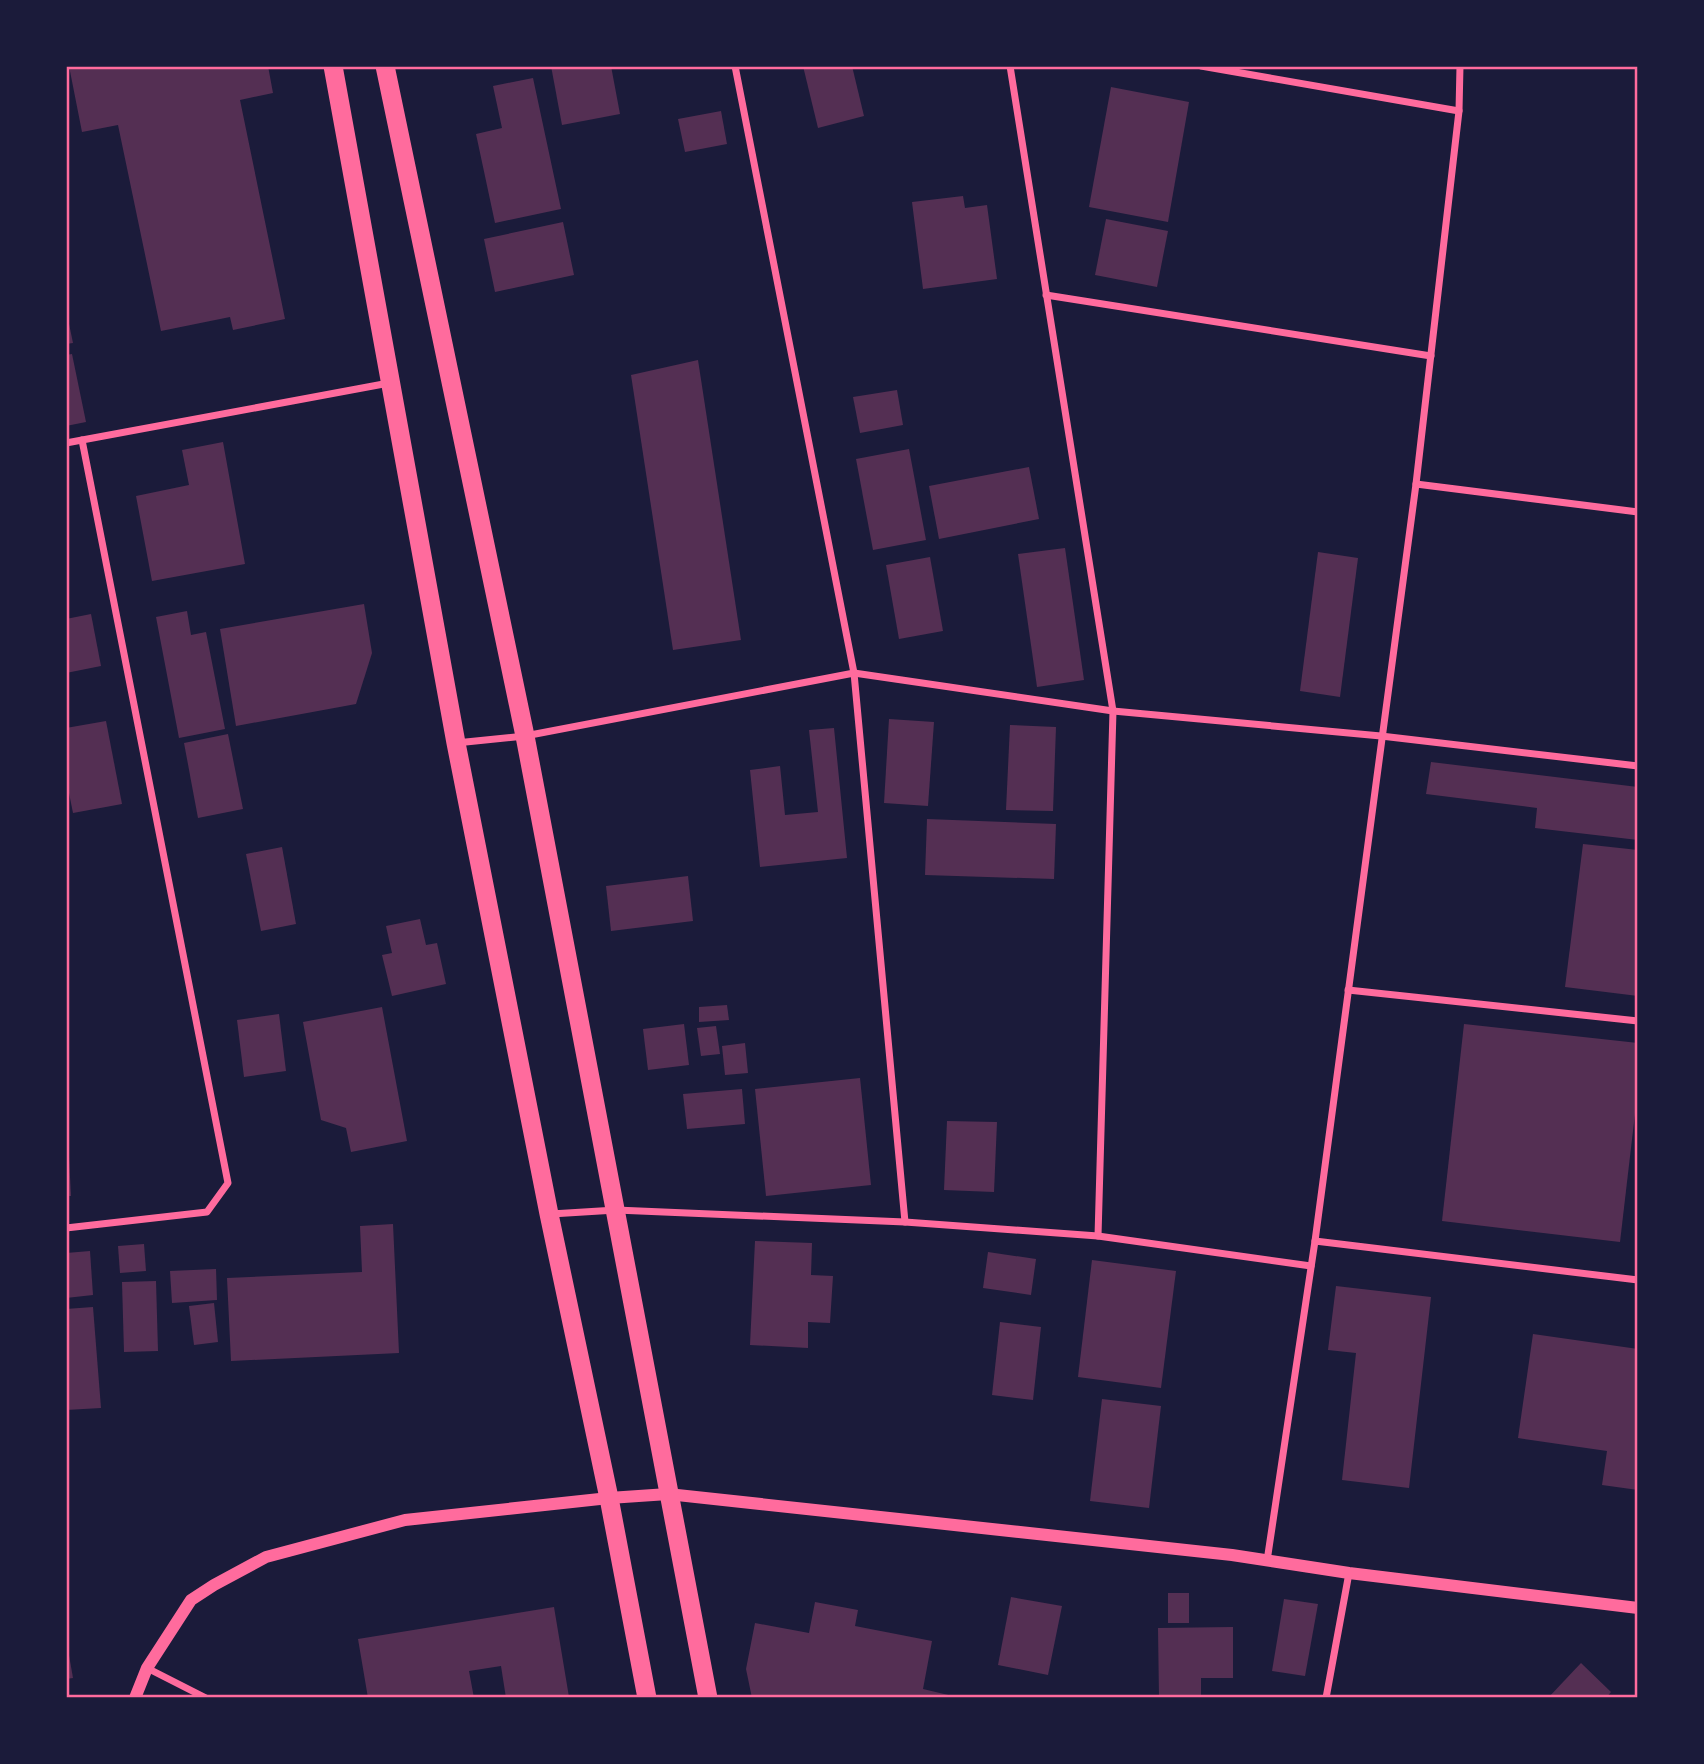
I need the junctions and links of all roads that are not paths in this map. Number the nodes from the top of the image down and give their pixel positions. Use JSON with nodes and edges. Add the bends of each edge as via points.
{"nodes":[{"id":1,"x":333,"y":66,"type":"edge"},
{"id":2,"x":386,"y":66,"type":"edge"},
{"id":3,"x":736,"y":66,"type":"edge"},
{"id":4,"x":1010,"y":66,"type":"edge"},
{"id":5,"x":1201,"y":66,"type":"edge"},
{"id":6,"x":1460,"y":66,"type":"edge"},
{"id":7,"x":1459,"y":111,"type":"junction"},
{"id":8,"x":1046,"y":295,"type":"junction"},
{"id":9,"x":1431,"y":356,"type":"junction"},
{"id":10,"x":391,"y":383,"type":"junction"},
{"id":11,"x":82,"y":440,"type":"junction"},
{"id":12,"x":66,"y":443,"type":"edge"},
{"id":13,"x":1416,"y":484,"type":"junction"},
{"id":14,"x":1637,"y":512,"type":"edge"},
{"id":15,"x":854,"y":673,"type":"junction"},
{"id":16,"x":1113,"y":711,"type":"junction"},
{"id":17,"x":1381,"y":736,"type":"junction"},
{"id":18,"x":525,"y":737,"type":"junction"},
{"id":19,"x":456,"y":743,"type":"junction"},
{"id":20,"x":1637,"y":766,"type":"edge"},
{"id":21,"x":1348,"y":989,"type":"junction"},
{"id":22,"x":1637,"y":1021,"type":"edge"},
{"id":23,"x":616,"y":1210,"type":"junction"},
{"id":24,"x":548,"y":1214,"type":"junction"},
{"id":25,"x":905,"y":1222,"type":"junction"},
{"id":26,"x":66,"y":1228,"type":"edge"},
{"id":27,"x":1098,"y":1237,"type":"junction"},
{"id":28,"x":1315,"y":1241,"type":"junction"},
{"id":29,"x":1311,"y":1266,"type":"junction"},
{"id":30,"x":1637,"y":1280,"type":"edge"},
{"id":31,"x":668,"y":1494,"type":"junction"},
{"id":32,"x":609,"y":1498,"type":"junction"},
{"id":33,"x":1267,"y":1561,"type":"junction"},
{"id":34,"x":1349,"y":1573,"type":"junction"},
{"id":35,"x":1637,"y":1608,"type":"edge"},
{"id":36,"x":146,"y":1668,"type":"junction"},
{"id":37,"x":135,"y":1698,"type":"edge"},
{"id":38,"x":206,"y":1698,"type":"edge"},
{"id":39,"x":647,"y":1698,"type":"edge"},
{"id":40,"x":708,"y":1698,"type":"edge"},
{"id":41,"x":1326,"y":1698,"type":"edge"}],
"edges":[{"from":1,"to":10,"type":"highway"},
{"from":2,"to":18,"type":"highway"},
{"from":3,"to":15,"type":"street"},
{"from":4,"to":8,"type":"street"},
{"from":5,"to":7,"type":"street"},
{"from":6,"to":7,"type":"street"},
{"from":7,"to":9,"type":"street"},
{"from":8,"to":9,"type":"street"},
{"from":8,"to":16,"type":"street"},
{"from":9,"to":13,"type":"street"},
{"from":10,"to":11,"type":"street"},
{"from":10,"to":19,"type":"highway"},
{"from":11,"to":12,"type":"street"},
{"from":11,"to":26,"type":"street","via":[[228,1183],[206,1212]]},
{"from":13,"to":14,"type":"street"},
{"from":13,"to":17,"type":"street"},
{"from":15,"to":16,"type":"street"},
{"from":15,"to":18,"type":"street"},
{"from":15,"to":25,"type":"street"},
{"from":16,"to":17,"type":"street"},
{"from":16,"to":27,"type":"street"},
{"from":17,"to":20,"type":"street"},
{"from":17,"to":21,"type":"street"},
{"from":18,"to":19,"type":"street"},
{"from":18,"to":23,"type":"highway"},
{"from":19,"to":24,"type":"highway"},
{"from":21,"to":22,"type":"street"},
{"from":21,"to":28,"type":"street"},
{"from":23,"to":24,"type":"street"},
{"from":23,"to":25,"type":"street"},
{"from":23,"to":31,"type":"highway"},
{"from":24,"to":32,"type":"highway"},
{"from":25,"to":27,"type":"street"},
{"from":27,"to":29,"type":"street"},
{"from":28,"to":29,"type":"street"},
{"from":28,"to":30,"type":"street"},
{"from":29,"to":33,"type":"street"},
{"from":31,"to":32,"type":"street"},
{"from":31,"to":33,"type":"street"},
{"from":31,"to":40,"type":"highway"},
{"from":32,"to":36,"type":"street","via":[[405,1520],[267,1557],[191,1600]]},
{"from":32,"to":39,"type":"highway"},
{"from":33,"to":34,"type":"street"},
{"from":34,"to":35,"type":"street"},
{"from":34,"to":41,"type":"street"},
{"from":36,"to":37,"type":"street"},
{"from":36,"to":38,"type":"street"}]}
